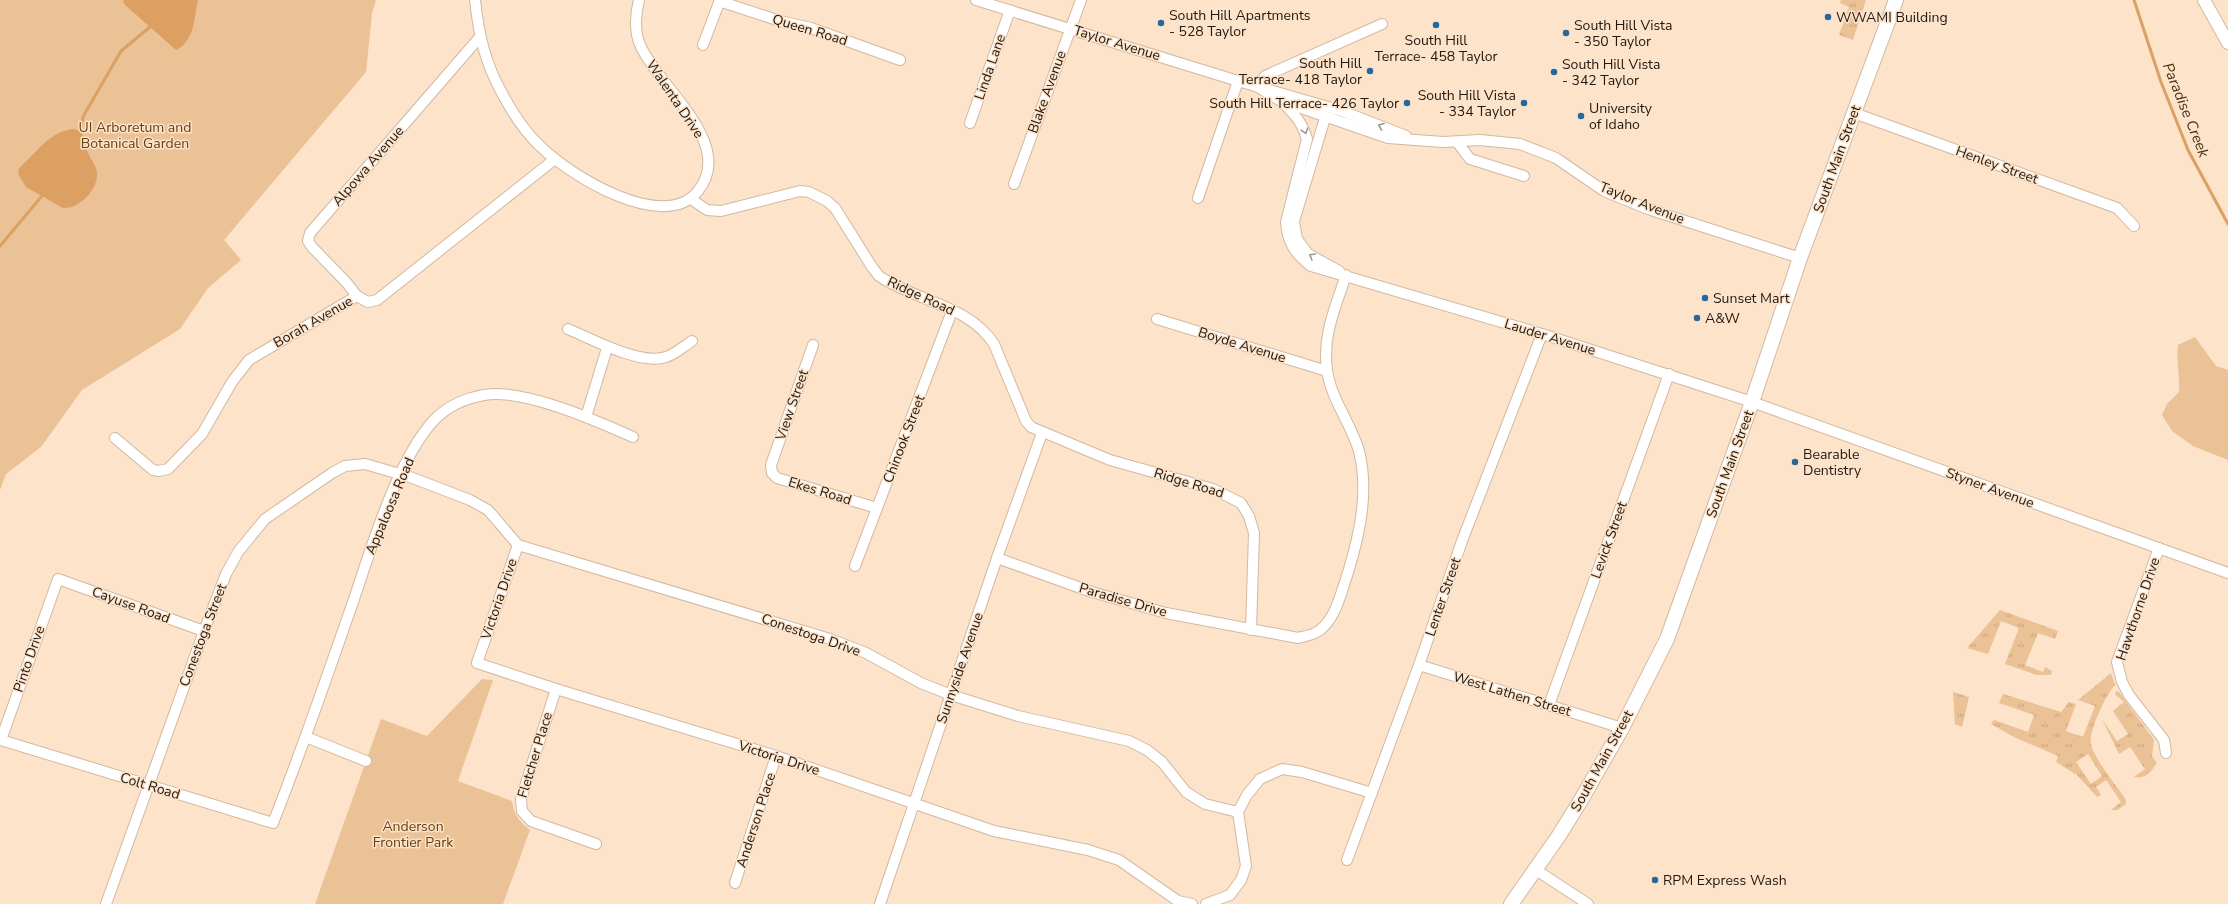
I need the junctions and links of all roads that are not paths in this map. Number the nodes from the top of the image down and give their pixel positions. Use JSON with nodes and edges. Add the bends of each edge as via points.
{"nodes":[{"id":1,"x":475,"y":0,"type":"edge"},
{"id":2,"x":639,"y":0,"type":"edge"},
{"id":3,"x":719,"y":0,"type":"edge"},
{"id":4,"x":976,"y":0,"type":"edge"},
{"id":5,"x":1081,"y":0,"type":"edge"},
{"id":6,"x":1896,"y":0,"type":"edge"},
{"id":7,"x":2204,"y":0,"type":"edge"},
{"id":8,"x":1010,"y":10,"type":"junction"},
{"id":9,"x":1382,"y":24,"type":"dead end"},
{"id":10,"x":1070,"y":29,"type":"junction"},
{"id":11,"x":479,"y":38,"type":"junction"},
{"id":12,"x":2228,"y":43,"type":"edge"},
{"id":13,"x":703,"y":45,"type":"dead end"},
{"id":14,"x":900,"y":60,"type":"dead end"},
{"id":15,"x":1238,"y":81,"type":"junction"},
{"id":16,"x":1258,"y":87,"type":"junction"},
{"id":17,"x":1281,"y":101,"type":"junction"},
{"id":18,"x":1309,"y":101,"type":"junction"},
{"id":19,"x":1854,"y":113,"type":"junction"},
{"id":20,"x":1325,"y":118,"type":"junction"},
{"id":21,"x":970,"y":123,"type":"dead end"},
{"id":22,"x":1417,"y":140,"type":"junction"},
{"id":23,"x":1458,"y":142,"type":"junction"},
{"id":24,"x":554,"y":159,"type":"junction"},
{"id":25,"x":1524,"y":176,"type":"dead end"},
{"id":26,"x":1014,"y":184,"type":"dead end"},
{"id":27,"x":1198,"y":198,"type":"dead end"},
{"id":28,"x":691,"y":199,"type":"junction"},
{"id":29,"x":2134,"y":226,"type":"dead end"},
{"id":30,"x":1800,"y":258,"type":"junction"},
{"id":31,"x":1346,"y":275,"type":"junction"},
{"id":32,"x":357,"y":296,"type":"junction"},
{"id":33,"x":952,"y":311,"type":"junction"},
{"id":34,"x":1157,"y":319,"type":"dead end"},
{"id":35,"x":568,"y":329,"type":"dead end"},
{"id":36,"x":1542,"y":334,"type":"junction"},
{"id":37,"x":692,"y":341,"type":"dead end"},
{"id":38,"x":813,"y":345,"type":"dead end"},
{"id":39,"x":607,"y":348,"type":"junction"},
{"id":40,"x":1327,"y":371,"type":"junction"},
{"id":41,"x":1669,"y":374,"type":"junction"},
{"id":42,"x":1752,"y":402,"type":"junction"},
{"id":43,"x":586,"y":417,"type":"junction"},
{"id":44,"x":1042,"y":433,"type":"junction"},
{"id":45,"x":633,"y":437,"type":"dead end"},
{"id":46,"x":115,"y":438,"type":"dead end"},
{"id":47,"x":771,"y":465,"type":"joint"},
{"id":48,"x":401,"y":474,"type":"junction"},
{"id":49,"x":877,"y":508,"type":"junction"},
{"id":50,"x":518,"y":545,"type":"junction"},
{"id":51,"x":2159,"y":548,"type":"junction"},
{"id":52,"x":997,"y":558,"type":"junction"},
{"id":53,"x":855,"y":566,"type":"dead end"},
{"id":54,"x":2228,"y":573,"type":"edge"},
{"id":55,"x":58,"y":579,"type":"joint"},
{"id":56,"x":1252,"y":630,"type":"junction"},
{"id":57,"x":204,"y":631,"type":"junction"},
{"id":58,"x":1420,"y":665,"type":"junction"},
{"id":59,"x":556,"y":689,"type":"junction"},
{"id":60,"x":951,"y":695,"type":"junction"},
{"id":61,"x":1550,"y":705,"type":"junction"},
{"id":62,"x":1622,"y":728,"type":"junction"},
{"id":63,"x":306,"y":737,"type":"junction"},
{"id":64,"x":1,"y":740,"type":"joint"},
{"id":65,"x":2166,"y":752,"type":"dead end"},
{"id":66,"x":776,"y":756,"type":"junction"},
{"id":67,"x":366,"y":761,"type":"dead end"},
{"id":68,"x":149,"y":786,"type":"junction"},
{"id":69,"x":1372,"y":793,"type":"junction"},
{"id":70,"x":283,"y":798,"type":"joint"},
{"id":71,"x":915,"y":804,"type":"junction"},
{"id":72,"x":1238,"y":812,"type":"junction"},
{"id":73,"x":596,"y":844,"type":"dead end"},
{"id":74,"x":1347,"y":860,"type":"dead end"},
{"id":75,"x":1536,"y":870,"type":"junction"},
{"id":76,"x":735,"y":883,"type":"dead end"},
{"id":77,"x":106,"y":904,"type":"edge"},
{"id":78,"x":880,"y":904,"type":"edge"},
{"id":79,"x":1192,"y":904,"type":"edge"},
{"id":80,"x":1206,"y":904,"type":"edge"},
{"id":81,"x":1512,"y":904,"type":"edge"},
{"id":82,"x":1588,"y":904,"type":"edge"}],
"edges":[{"from":1,"to":11,"type":"street"},
{"from":2,"to":28,"type":"street","name":"Walenta Drive","via":[[636,21],[641,46],[706,143],[706,175],[699,190]]},
{"from":3,"to":13,"type":"street"},
{"from":3,"to":14,"type":"street","name":"Queen Road","via":[[780,21],[811,28]]},
{"from":4,"to":8,"type":"street","name":"Taylor Avenue"},
{"from":5,"to":10,"type":"street","name":"Blake Avenue"},
{"from":6,"to":19,"type":"highway","name":"South Main Street"},
{"from":7,"to":12,"type":"main road"},
{"from":8,"to":10,"type":"street","name":"Taylor Avenue"},
{"from":8,"to":21,"type":"street","name":"Linda Lane"},
{"from":9,"to":16,"type":"street","via":[[1264,76]]},
{"from":10,"to":15,"type":"street","name":"Taylor Avenue"},
{"from":10,"to":26,"type":"street","name":"Blake Avenue"},
{"from":11,"to":24,"type":"street","via":[[503,96],[535,140]]},
{"from":11,"to":32,"type":"street","name":"Alpowa Avenue","via":[[310,233],[308,241],[312,247]]},
{"from":15,"to":16,"type":"street","name":"Taylor Avenue"},
{"from":15,"to":27,"type":"street"},
{"from":16,"to":17,"type":"street","name":"Taylor Avenue"},
{"from":16,"to":18,"type":"street","name":"Taylor Avenue"},
{"from":17,"to":20,"type":"street","name":"Taylor Avenue"},
{"from":17,"to":31,"type":"street","name":"Lauder Avenue","one_way":true,"via":[[1298,117],[1307,139],[1288,207],[1286,234],[1300,258],[1311,266]]},
{"from":18,"to":20,"type":"street","name":"Taylor Avenue","via":[[1316,105]]},
{"from":22,"to":18,"type":"street","name":"Taylor Avenue","one_way":true},
{"from":19,"to":29,"type":"street","name":"Henley Street","via":[[2117,208]]},
{"from":19,"to":30,"type":"highway","name":"South Main Street"},
{"from":20,"to":22,"type":"street","name":"Taylor Avenue","via":[[1388,138]]},
{"from":31,"to":20,"type":"street","name":"Lauder Avenue","one_way":true,"via":[[1308,254],[1297,239],[1294,221]]},
{"from":22,"to":23,"type":"street","name":"Taylor Avenue"},
{"from":23,"to":25,"type":"street","via":[[1470,159]]},
{"from":23,"to":30,"type":"street","name":"Taylor Avenue","via":[[1480,140],[1520,144],[1556,158],[1604,191],[1648,209]]},
{"from":24,"to":28,"type":"street","via":[[592,183],[640,203],[673,207]]},
{"from":24,"to":32,"type":"street","name":"Borah Avenue","via":[[377,300],[368,302]]},
{"from":28,"to":33,"type":"street","name":"Ridge Road","via":[[714,211],[800,191],[818,195],[835,208],[879,276]]},
{"from":30,"to":42,"type":"highway","name":"South Main Street"},
{"from":31,"to":36,"type":"street","name":"Lauder Avenue"},
{"from":31,"to":40,"type":"street","via":[[1329,324]]},
{"from":32,"to":46,"type":"street","name":"Borah Avenue","via":[[249,360],[232,382],[202,434],[168,469],[153,470]]},
{"from":33,"to":44,"type":"street","name":"Ridge Road","via":[[978,325],[987,334],[994,344],[1026,421]]},
{"from":33,"to":49,"type":"street","name":"Chinook Street"},
{"from":34,"to":40,"type":"street","name":"Boyde Avenue"},
{"from":35,"to":39,"type":"street"},
{"from":36,"to":41,"type":"street","name":"Lauder Avenue"},
{"from":36,"to":58,"type":"street","name":"Lenter Street","via":[[1462,541]]},
{"from":37,"to":39,"type":"street","via":[[663,358]]},
{"from":38,"to":47,"type":"street","name":"View Street"},
{"from":39,"to":43,"type":"street"},
{"from":40,"to":56,"type":"street","via":[[1332,388],[1349,422],[1363,471],[1362,509],[1352,559],[1332,616],[1321,629],[1298,638]]},
{"from":41,"to":42,"type":"street","name":"Lauder Avenue"},
{"from":41,"to":61,"type":"street","name":"Levick Street"},
{"from":42,"to":51,"type":"street","name":"Styner Avenue"},
{"from":42,"to":62,"type":"highway","name":"South Main Street","via":[[1667,639]]},
{"from":43,"to":45,"type":"street","name":"Appaloosa Road"},
{"from":43,"to":48,"type":"street","name":"Appaloosa Road","via":[[514,395],[485,395],[466,400],[447,409],[436,419],[424,434]]},
{"from":44,"to":52,"type":"street","name":"Sunnyside Avenue"},
{"from":44,"to":56,"type":"street","name":"Ridge Road","via":[[1110,460],[1218,491],[1241,503],[1249,516],[1254,533]]},
{"from":47,"to":49,"type":"street","name":"Ekes Road","via":[[772,473],[777,478]]},
{"from":48,"to":50,"type":"street","via":[[470,500],[488,510]]},
{"from":48,"to":57,"type":"street","name":"Conestoga Street","via":[[365,464],[345,466],[303,491],[265,519],[238,552],[226,574]]},
{"from":48,"to":63,"type":"street","name":"Appaloosa Road"},
{"from":49,"to":53,"type":"street","name":"Chinook Street"},
{"from":50,"to":59,"type":"street","name":"Victoria Drive","via":[[477,663]]},
{"from":50,"to":60,"type":"street","name":"Conestoga Drive","via":[[830,639]]},
{"from":51,"to":54,"type":"street","name":"Styner Avenue"},
{"from":51,"to":65,"type":"street","name":"Hawthorne Drive","via":[[2117,662],[2122,682],[2129,695],[2164,740]]},
{"from":52,"to":56,"type":"street","name":"Paradise Drive","via":[[1092,592],[1166,613]]},
{"from":52,"to":60,"type":"street","name":"Sunnyside Avenue"},
{"from":55,"to":57,"type":"street","name":"Cayuse Road"},
{"from":55,"to":64,"type":"street","name":"Pinto Drive"},
{"from":57,"to":68,"type":"street","name":"Conestoga Street"},
{"from":58,"to":61,"type":"street","name":"West Lathen Street"},
{"from":58,"to":69,"type":"street","name":"Lenter Street"},
{"from":59,"to":66,"type":"street","name":"Victoria Drive"},
{"from":59,"to":73,"type":"street","name":"Fletcher Place","via":[[521,799],[522,811],[531,821]]},
{"from":60,"to":71,"type":"street","name":"Sunnyside Avenue"},
{"from":60,"to":72,"type":"street","name":"Conestoga Drive","via":[[1018,716],[1129,741],[1147,750],[1162,762],[1186,792],[1205,804]]},
{"from":61,"to":62,"type":"street","name":"West Lathen Street"},
{"from":62,"to":75,"type":"highway","name":"South Main Street","via":[[1562,831]]},
{"from":63,"to":67,"type":"street"},
{"from":63,"to":70,"type":"street","name":"Appaloosa Road"},
{"from":64,"to":68,"type":"street","name":"Colt Road"},
{"from":66,"to":71,"type":"street","name":"Victoria Drive"},
{"from":66,"to":76,"type":"street","name":"Anderson Place"},
{"from":68,"to":70,"type":"street","name":"Colt Road","via":[[273,823]]},
{"from":68,"to":77,"type":"street","name":"Conestoga Street"},
{"from":69,"to":72,"type":"street","via":[[1302,772],[1282,769],[1260,779]]},
{"from":69,"to":74,"type":"street","name":"Lenter Street"},
{"from":71,"to":78,"type":"street","name":"Sunnyside Avenue"},
{"from":71,"to":79,"type":"street","name":"Victoria Drive","via":[[994,831],[1088,850],[1119,860],[1178,901]]},
{"from":72,"to":80,"type":"street","via":[[1246,866],[1241,880],[1230,895]]},
{"from":75,"to":81,"type":"highway","name":"South Main Street"},
{"from":75,"to":82,"type":"street"}]}
